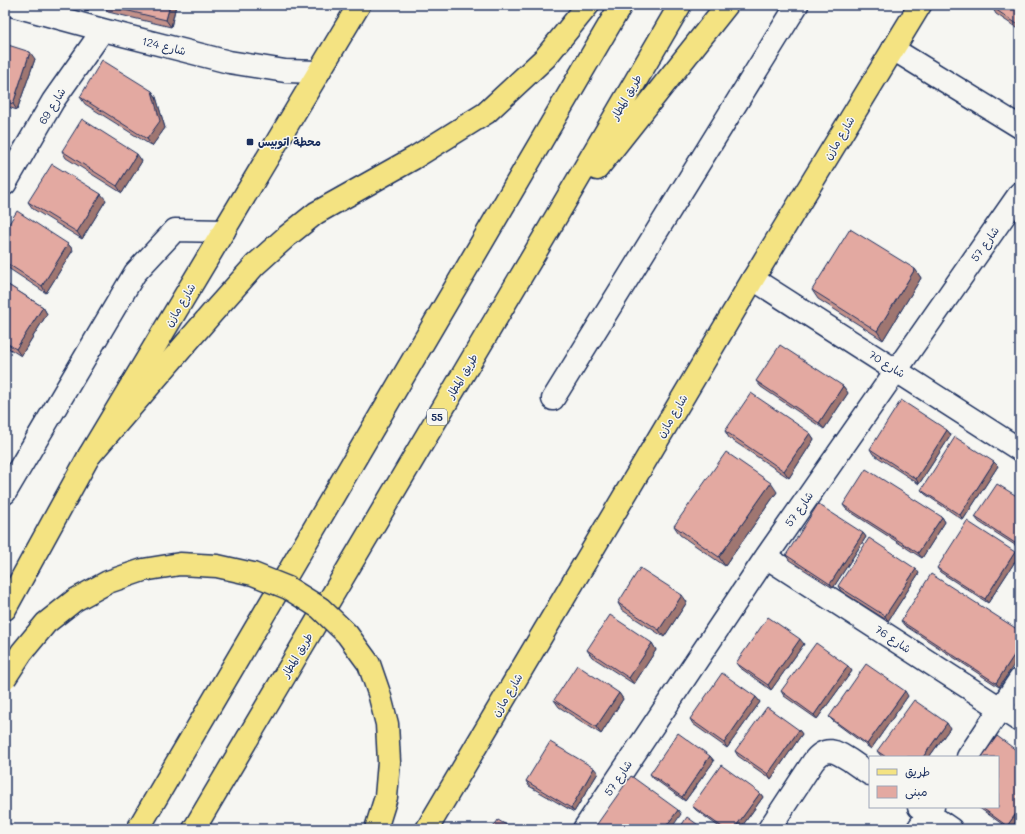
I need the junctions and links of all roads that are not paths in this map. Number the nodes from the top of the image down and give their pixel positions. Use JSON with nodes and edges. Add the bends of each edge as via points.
{"nodes":[{"id":1,"x":11,"y":5,"type":"edge"},
{"id":2,"x":359,"y":5,"type":"edge"},
{"id":3,"x":588,"y":5,"type":"edge"},
{"id":4,"x":621,"y":5,"type":"edge"},
{"id":5,"x":680,"y":5,"type":"edge"},
{"id":6,"x":727,"y":5,"type":"edge"},
{"id":7,"x":797,"y":5,"type":"edge"},
{"id":8,"x":920,"y":5,"type":"edge"},
{"id":9,"x":103,"y":30,"type":"junction"},
{"id":10,"x":893,"y":49,"type":"junction"},
{"id":11,"x":319,"y":72,"type":"junction"},
{"id":12,"x":1020,"y":127,"type":"edge"},
{"id":13,"x":5,"y":184,"type":"edge"},
{"id":14,"x":1020,"y":193,"type":"edge"},
{"id":15,"x":549,"y":229,"type":"junction"},
{"id":16,"x":224,"y":231,"type":"junction"},
{"id":17,"x":753,"y":279,"type":"junction"},
{"id":18,"x":897,"y":370,"type":"junction"},
{"id":19,"x":553,"y":399,"type":"dead end"},
{"id":20,"x":1020,"y":450,"type":"edge"},
{"id":21,"x":89,"y":456,"type":"junction"},
{"id":22,"x":5,"y":494,"type":"edge"},
{"id":23,"x":766,"y":557,"type":"junction"},
{"id":24,"x":5,"y":609,"type":"edge"},
{"id":25,"x":5,"y":678,"type":"edge"},
{"id":26,"x":1020,"y":679,"type":"edge"},
{"id":27,"x":1001,"y":709,"type":"junction"},
{"id":28,"x":1020,"y":721,"type":"edge"},
{"id":29,"x":969,"y":756,"type":"edge"},
{"id":30,"x":869,"y":773,"type":"edge"},
{"id":31,"x":925,"y":814,"type":"edge"},
{"id":32,"x":138,"y":829,"type":"edge"},
{"id":33,"x":194,"y":829,"type":"edge"},
{"id":34,"x":376,"y":829,"type":"edge"},
{"id":35,"x":427,"y":829,"type":"edge"},
{"id":36,"x":584,"y":829,"type":"edge"},
{"id":37,"x":769,"y":829,"type":"edge"},
{"id":38,"x":951,"y":829,"type":"edge"}],
"edges":[{"from":1,"to":9,"type":"street","name":"شارع 124"},
{"from":2,"to":11,"type":"main road","name":"شارع مازن"},
{"from":3,"to":21,"type":"main road","via":[[545,58],[486,113],[414,158],[316,213],[255,264]]},
{"from":4,"to":32,"type":"main road"},
{"from":5,"to":15,"type":"main road","name":"طريق المطار","number":"55"},
{"from":6,"to":15,"type":"main road"},
{"from":7,"to":19,"type":"street"},
{"from":8,"to":10,"type":"main road","name":"شارع مازن"},
{"from":9,"to":11,"type":"street","name":"شارع 124","via":[[229,62],[285,71]]},
{"from":9,"to":13,"type":"street","name":"شارع 69","via":[[53,101]]},
{"from":10,"to":12,"type":"street"},
{"from":10,"to":17,"type":"main road","name":"شارع مازن"},
{"from":11,"to":16,"type":"main road","name":"شارع مازن"},
{"from":14,"to":18,"type":"street","name":"شارع 57"},
{"from":15,"to":33,"type":"main road","name":"طريق المطار","number":"55"},
{"from":16,"to":21,"type":"main road","name":"شارع مازن"},
{"from":16,"to":22,"type":"street","via":[[175,230],[135,273]]},
{"from":17,"to":18,"type":"street","name":"شارع 70"},
{"from":17,"to":35,"type":"main road","name":"شارع مازن"},
{"from":18,"to":20,"type":"street","name":"شارع 70"},
{"from":18,"to":23,"type":"street","name":"شارع 57"},
{"from":21,"to":24,"type":"main road","name":"شارع مازن"},
{"from":23,"to":27,"type":"street","name":"شارع 76"},
{"from":23,"to":36,"type":"street","name":"شارع 57"},
{"from":25,"to":34,"type":"main road","bridge":true,"via":[[46,623],[75,600],[108,582],[143,570],[180,564],[217,566],[260,576],[288,588],[320,608],[347,634],[369,664],[387,724],[389,762],[386,797]]},
{"from":26,"to":27,"type":"street"},
{"from":27,"to":28,"type":"street","name":"شارع 76"},
{"from":27,"to":29,"type":"street"},
{"from":30,"to":37,"type":"street","via":[[836,752],[829,751],[817,756]]},
{"from":31,"to":38,"type":"street"}]}
